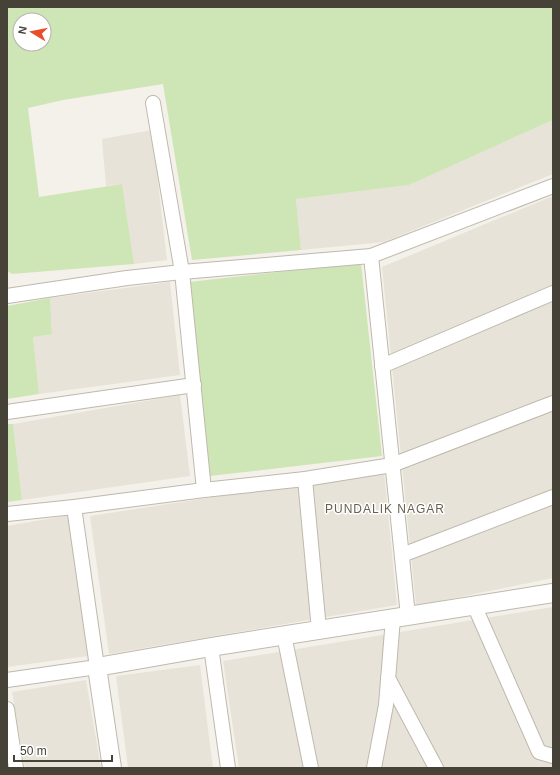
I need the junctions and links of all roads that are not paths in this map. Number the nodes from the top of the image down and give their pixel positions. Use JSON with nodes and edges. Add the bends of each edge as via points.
{"nodes":[{"id":1,"x":153,"y":102,"type":"dead end"},
{"id":2,"x":553,"y":186,"type":"edge"},
{"id":3,"x":371,"y":256,"type":"junction"},
{"id":4,"x":182,"y":272,"type":"junction"},
{"id":5,"x":553,"y":294,"type":"edge"},
{"id":6,"x":7,"y":296,"type":"edge"},
{"id":7,"x":382,"y":366,"type":"junction"},
{"id":8,"x":194,"y":385,"type":"junction"},
{"id":9,"x":553,"y":403,"type":"edge"},
{"id":10,"x":7,"y":412,"type":"edge"},
{"id":11,"x":392,"y":465,"type":"junction"},
{"id":12,"x":305,"y":479,"type":"junction"},
{"id":13,"x":204,"y":490,"type":"junction"},
{"id":14,"x":553,"y":497,"type":"edge"},
{"id":15,"x":74,"y":507,"type":"junction"},
{"id":16,"x":7,"y":514,"type":"edge"},
{"id":17,"x":402,"y":555,"type":"junction"},
{"id":18,"x":553,"y":593,"type":"edge"},
{"id":19,"x":474,"y":606,"type":"junction"},
{"id":20,"x":401,"y":617,"type":"junction"},
{"id":21,"x":319,"y":630,"type":"junction"},
{"id":22,"x":284,"y":635,"type":"junction"},
{"id":23,"x":211,"y":647,"type":"junction"},
{"id":24,"x":97,"y":667,"type":"junction"},
{"id":25,"x":388,"y":678,"type":"junction"},
{"id":26,"x":7,"y":680,"type":"edge"},
{"id":27,"x":7,"y":709,"type":"edge"},
{"id":28,"x":553,"y":756,"type":"edge"},
{"id":29,"x":16,"y":768,"type":"edge"},
{"id":30,"x":112,"y":768,"type":"edge"},
{"id":31,"x":228,"y":768,"type":"edge"},
{"id":32,"x":311,"y":768,"type":"edge"},
{"id":33,"x":374,"y":768,"type":"edge"},
{"id":34,"x":436,"y":768,"type":"edge"}],
"edges":[{"from":1,"to":4,"type":"street"},
{"from":2,"to":3,"type":"street"},
{"from":3,"to":4,"type":"street"},
{"from":3,"to":7,"type":"street"},
{"from":4,"to":6,"type":"street"},
{"from":4,"to":8,"type":"street"},
{"from":5,"to":7,"type":"street"},
{"from":7,"to":11,"type":"street"},
{"from":8,"to":10,"type":"street"},
{"from":8,"to":13,"type":"street"},
{"from":9,"to":11,"type":"street"},
{"from":11,"to":12,"type":"street"},
{"from":11,"to":17,"type":"street"},
{"from":12,"to":13,"type":"street"},
{"from":12,"to":21,"type":"street"},
{"from":13,"to":15,"type":"street"},
{"from":14,"to":17,"type":"street"},
{"from":15,"to":16,"type":"street"},
{"from":15,"to":24,"type":"street"},
{"from":17,"to":20,"type":"street"},
{"from":18,"to":19,"type":"street"},
{"from":19,"to":20,"type":"street"},
{"from":19,"to":28,"type":"street","via":[[539,752]]},
{"from":20,"to":21,"type":"street"},
{"from":20,"to":25,"type":"street"},
{"from":21,"to":22,"type":"street"},
{"from":22,"to":23,"type":"street"},
{"from":22,"to":32,"type":"street"},
{"from":23,"to":24,"type":"street"},
{"from":23,"to":31,"type":"street"},
{"from":24,"to":26,"type":"street"},
{"from":24,"to":30,"type":"street"},
{"from":25,"to":33,"type":"street","via":[[386,705]]},
{"from":25,"to":34,"type":"street"},
{"from":27,"to":29,"type":"street"}]}
